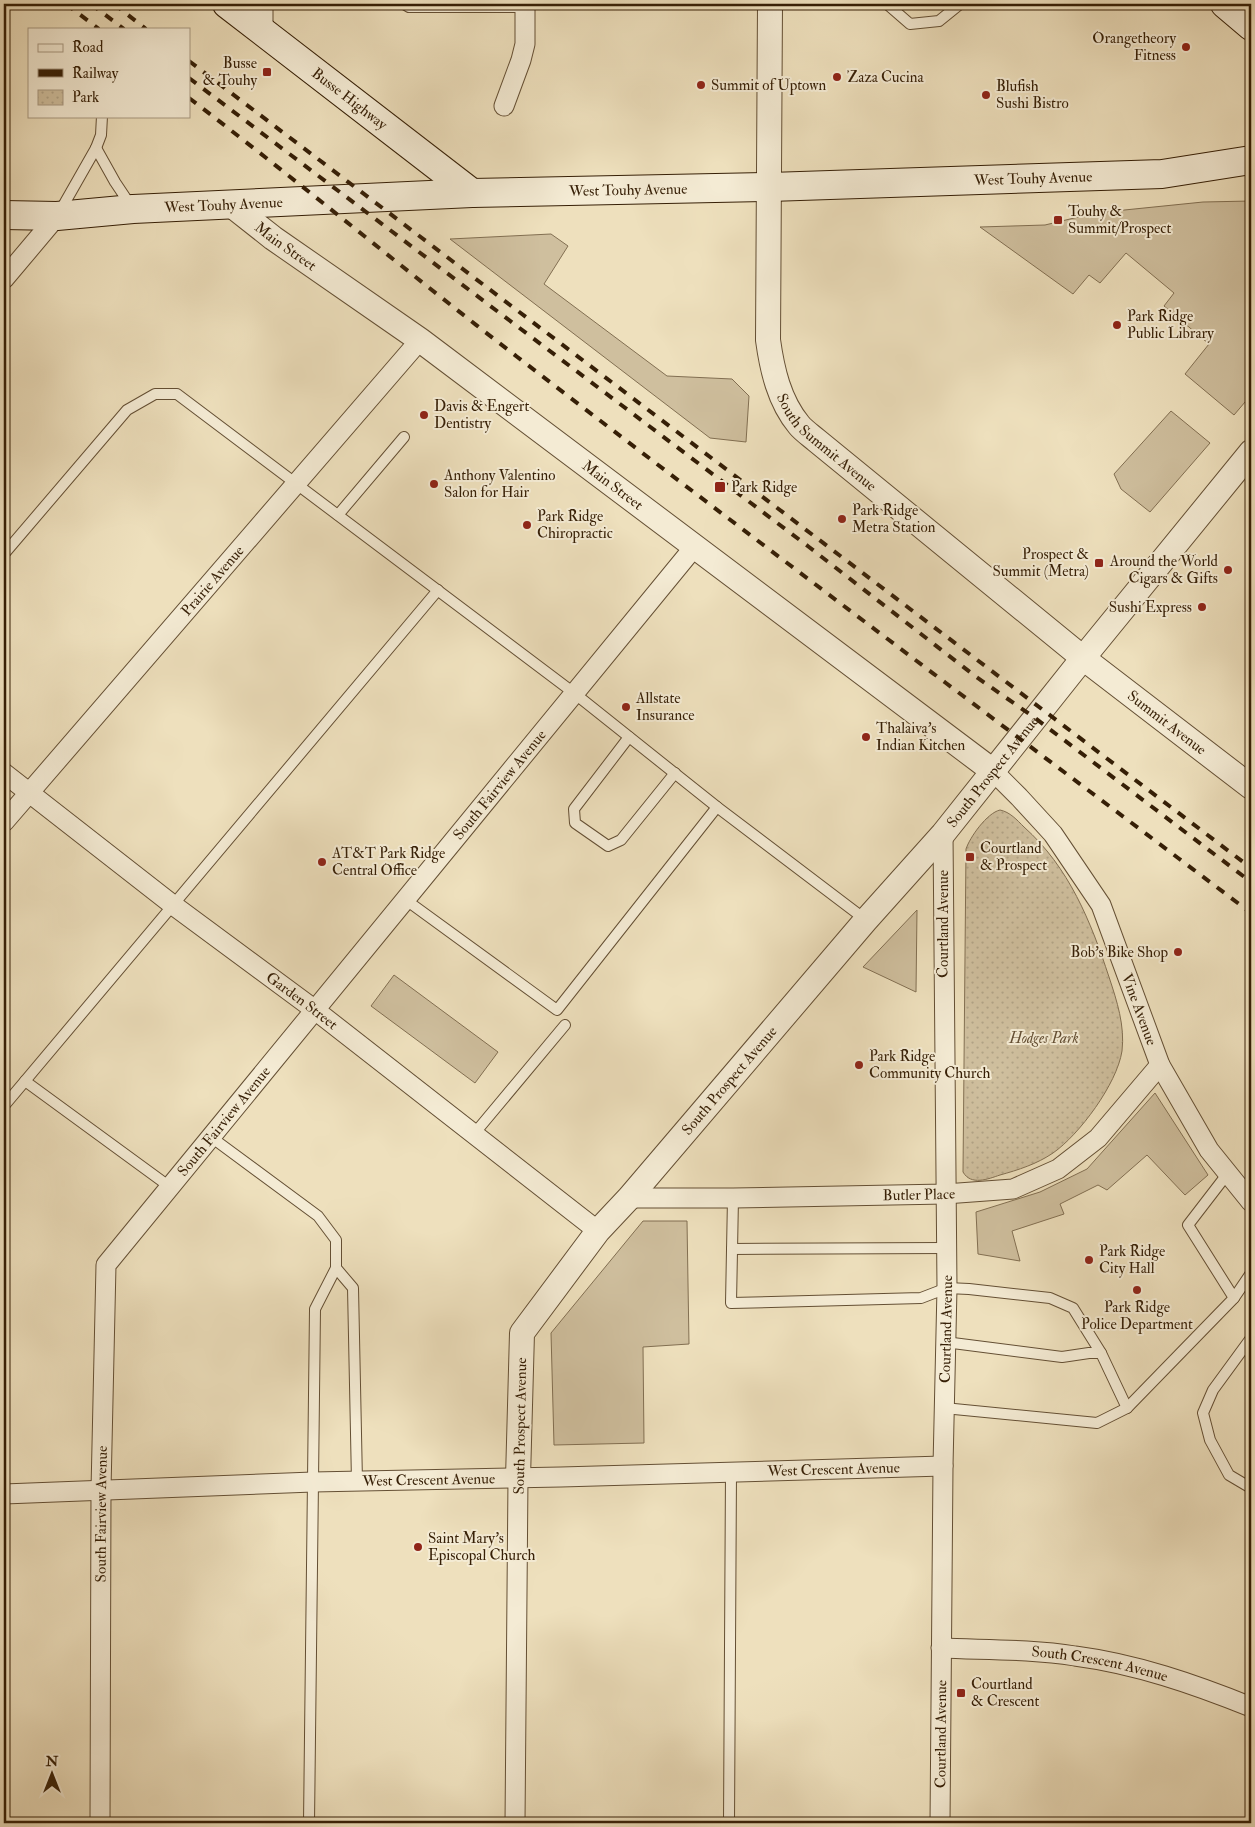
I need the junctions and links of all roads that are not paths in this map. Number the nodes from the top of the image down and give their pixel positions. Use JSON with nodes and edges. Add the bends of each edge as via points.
{"nodes":[{"id":1,"x":227,"y":4,"type":"edge"},
{"id":2,"x":263,"y":4,"type":"edge"},
{"id":3,"x":404,"y":4,"type":"edge"},
{"id":4,"x":770,"y":4,"type":"edge"},
{"id":5,"x":887,"y":4,"type":"edge"},
{"id":6,"x":960,"y":4,"type":"edge"},
{"id":7,"x":1224,"y":4,"type":"edge"},
{"id":8,"x":525,"y":6,"type":"edge"},
{"id":9,"x":1251,"y":26,"type":"edge"},
{"id":10,"x":263,"y":31,"type":"junction"},
{"id":11,"x":504,"y":106,"type":"dead end"},
{"id":12,"x":102,"y":118,"type":"edge"},
{"id":13,"x":96,"y":148,"type":"junction"},
{"id":14,"x":1251,"y":160,"type":"edge"},
{"id":15,"x":1220,"y":165,"type":"junction"},
{"id":16,"x":1251,"y":171,"type":"edge"},
{"id":17,"x":770,"y":187,"type":"junction"},
{"id":18,"x":472,"y":193,"type":"junction"},
{"id":19,"x":230,"y":204,"type":"junction"},
{"id":20,"x":133,"y":209,"type":"junction"},
{"id":21,"x":4,"y":215,"type":"edge"},
{"id":22,"x":58,"y":216,"type":"junction"},
{"id":23,"x":4,"y":280,"type":"edge"},
{"id":24,"x":420,"y":340,"type":"junction"},
{"id":25,"x":404,"y":437,"type":"dead end"},
{"id":26,"x":1251,"y":452,"type":"edge"},
{"id":27,"x":295,"y":483,"type":"junction"},
{"id":28,"x":338,"y":515,"type":"junction"},
{"id":29,"x":695,"y":546,"type":"junction"},
{"id":30,"x":4,"y":554,"type":"edge"},
{"id":31,"x":438,"y":590,"type":"junction"},
{"id":32,"x":1083,"y":658,"type":"junction"},
{"id":33,"x":574,"y":693,"type":"junction"},
{"id":34,"x":629,"y":737,"type":"junction"},
{"id":35,"x":993,"y":771,"type":"junction"},
{"id":36,"x":4,"y":773,"type":"edge"},
{"id":37,"x":675,"y":773,"type":"junction"},
{"id":38,"x":1251,"y":787,"type":"edge"},
{"id":39,"x":29,"y":792,"type":"junction"},
{"id":40,"x":717,"y":807,"type":"junction"},
{"id":41,"x":4,"y":822,"type":"edge"},
{"id":42,"x":943,"y":834,"type":"junction"},
{"id":43,"x":406,"y":900,"type":"junction"},
{"id":44,"x":173,"y":905,"type":"junction"},
{"id":45,"x":866,"y":920,"type":"junction"},
{"id":46,"x":315,"y":1010,"type":"junction"},
{"id":47,"x":565,"y":1025,"type":"dead end"},
{"id":48,"x":1160,"y":1065,"type":"junction"},
{"id":49,"x":25,"y":1081,"type":"junction"},
{"id":50,"x":4,"y":1106,"type":"edge"},
{"id":51,"x":474,"y":1134,"type":"junction"},
{"id":52,"x":211,"y":1137,"type":"junction"},
{"id":53,"x":1228,"y":1173,"type":"junction"},
{"id":54,"x":170,"y":1187,"type":"junction"},
{"id":55,"x":945,"y":1194,"type":"junction"},
{"id":56,"x":629,"y":1198,"type":"junction"},
{"id":57,"x":733,"y":1198,"type":"junction"},
{"id":58,"x":1251,"y":1202,"type":"edge"},
{"id":59,"x":598,"y":1231,"type":"junction"},
{"id":60,"x":946,"y":1248,"type":"junction"},
{"id":61,"x":732,"y":1249,"type":"junction"},
{"id":62,"x":336,"y":1268,"type":"junction"},
{"id":63,"x":1251,"y":1273,"type":"edge"},
{"id":64,"x":946,"y":1288,"type":"junction"},
{"id":65,"x":1234,"y":1298,"type":"junction"},
{"id":66,"x":1251,"y":1338,"type":"edge"},
{"id":67,"x":945,"y":1342,"type":"junction"},
{"id":68,"x":1100,"y":1353,"type":"junction"},
{"id":69,"x":944,"y":1408,"type":"junction"},
{"id":70,"x":1127,"y":1408,"type":"junction"},
{"id":71,"x":943,"y":1466,"type":"junction"},
{"id":72,"x":731,"y":1472,"type":"junction"},
{"id":73,"x":518,"y":1478,"type":"junction"},
{"id":74,"x":313,"y":1482,"type":"junction"},
{"id":75,"x":357,"y":1482,"type":"junction"},
{"id":76,"x":1251,"y":1488,"type":"edge"},
{"id":77,"x":101,"y":1490,"type":"junction"},
{"id":78,"x":4,"y":1494,"type":"edge"},
{"id":79,"x":941,"y":1648,"type":"junction"},
{"id":80,"x":1251,"y":1707,"type":"edge"},
{"id":81,"x":100,"y":1823,"type":"edge"},
{"id":82,"x":309,"y":1823,"type":"edge"},
{"id":83,"x":515,"y":1823,"type":"edge"},
{"id":84,"x":729,"y":1823,"type":"edge"},
{"id":85,"x":940,"y":1823,"type":"edge"}],
"edges":[{"from":1,"to":10,"type":"main road","name":"Busse Highway"},
{"from":2,"to":10,"type":"street"},
{"from":3,"to":8,"type":"lane","via":[[409,7]]},
{"from":4,"to":17,"type":"street","name":"South Summit Avenue"},
{"from":5,"to":6,"type":"lane","via":[[910,24],[939,21]]},
{"from":7,"to":9,"type":"main road"},
{"from":8,"to":11,"type":"street","via":[[525,44]]},
{"from":10,"to":18,"type":"main road","name":"Busse Highway"},
{"from":12,"to":13,"type":"lane","via":[[102,135]]},
{"from":13,"to":20,"type":"lane"},
{"from":13,"to":22,"type":"lane"},
{"from":14,"to":15,"type":"main road","name":"West Touhy Avenue"},
{"from":15,"to":16,"type":"main road"},
{"from":15,"to":17,"type":"main road","name":"West Touhy Avenue","via":[[1162,174]]},
{"from":17,"to":18,"type":"main road","name":"West Touhy Avenue"},
{"from":17,"to":32,"type":"street","name":"South Summit Avenue","via":[[769,346],[784,403],[799,425]]},
{"from":18,"to":19,"type":"main road","name":"West Touhy Avenue"},
{"from":19,"to":20,"type":"main road","name":"West Touhy Avenue"},
{"from":19,"to":24,"type":"street","name":"Main Street","via":[[273,238]]},
{"from":20,"to":22,"type":"main road","name":"West Touhy Avenue"},
{"from":21,"to":22,"type":"main road","name":"West Touhy Avenue"},
{"from":22,"to":23,"type":"street"},
{"from":24,"to":27,"type":"street","name":"Prairie Avenue"},
{"from":24,"to":29,"type":"street","name":"Main Street"},
{"from":25,"to":28,"type":"lane"},
{"from":26,"to":32,"type":"street","name":"South Prospect Avenue"},
{"from":27,"to":28,"type":"lane"},
{"from":27,"to":30,"type":"lane","via":[[177,394],[155,394],[127,410]]},
{"from":27,"to":39,"type":"street","name":"Prairie Avenue"},
{"from":28,"to":31,"type":"lane"},
{"from":29,"to":33,"type":"street","name":"South Fairview Avenue"},
{"from":29,"to":35,"type":"street","name":"Main Street"},
{"from":31,"to":33,"type":"lane"},
{"from":31,"to":44,"type":"lane"},
{"from":32,"to":35,"type":"street","name":"South Prospect Avenue"},
{"from":32,"to":38,"type":"street","name":"Summit Avenue"},
{"from":33,"to":34,"type":"lane"},
{"from":33,"to":43,"type":"street","name":"South Fairview Avenue"},
{"from":34,"to":37,"type":"lane"},
{"from":34,"to":37,"type":"lane","via":[[574,809],[575,823],[608,846],[621,840]]},
{"from":35,"to":42,"type":"street","name":"South Prospect Avenue"},
{"from":35,"to":48,"type":"street","name":"Vine Avenue","via":[[1053,834],[1101,905]]},
{"from":36,"to":39,"type":"street","name":"Garden Street"},
{"from":37,"to":40,"type":"lane"},
{"from":39,"to":41,"type":"street","name":"Prairie Avenue"},
{"from":39,"to":44,"type":"street","name":"Garden Street"},
{"from":40,"to":43,"type":"lane","via":[[557,1010]]},
{"from":40,"to":45,"type":"lane"},
{"from":42,"to":45,"type":"street","name":"South Prospect Avenue"},
{"from":42,"to":55,"type":"street","name":"Courtland Avenue"},
{"from":43,"to":46,"type":"street","name":"South Fairview Avenue"},
{"from":44,"to":46,"type":"street","name":"Garden Street"},
{"from":44,"to":49,"type":"lane"},
{"from":45,"to":56,"type":"street","name":"South Prospect Avenue"},
{"from":46,"to":51,"type":"street","name":"Garden Street"},
{"from":46,"to":52,"type":"street","name":"South Fairview Avenue"},
{"from":47,"to":51,"type":"lane"},
{"from":48,"to":53,"type":"street","name":"Vine Avenue","via":[[1209,1150]]},
{"from":48,"to":55,"type":"street","name":"Butler Place","via":[[1098,1138],[1058,1169],[1013,1190]]},
{"from":49,"to":50,"type":"lane"},
{"from":49,"to":54,"type":"lane"},
{"from":51,"to":59,"type":"street","name":"Garden Street"},
{"from":52,"to":54,"type":"street","name":"South Fairview Avenue"},
{"from":52,"to":62,"type":"lane","via":[[318,1216],[336,1240]]},
{"from":53,"to":58,"type":"street","name":"Vine Avenue"},
{"from":53,"to":65,"type":"lane","via":[[1188,1225]]},
{"from":54,"to":77,"type":"street","name":"South Fairview Avenue","via":[[106,1265]]},
{"from":55,"to":57,"type":"street","name":"Butler Place"},
{"from":55,"to":60,"type":"street","name":"Courtland Avenue"},
{"from":56,"to":57,"type":"street","name":"Butler Place"},
{"from":56,"to":59,"type":"street","name":"South Prospect Avenue"},
{"from":57,"to":61,"type":"lane"},
{"from":59,"to":73,"type":"street","name":"South Prospect Avenue","via":[[522,1333]]},
{"from":60,"to":61,"type":"lane"},
{"from":60,"to":64,"type":"street","name":"Courtland Avenue"},
{"from":61,"to":64,"type":"lane","via":[[731,1303],[921,1298]]},
{"from":62,"to":74,"type":"lane","via":[[315,1309]]},
{"from":62,"to":75,"type":"lane","via":[[353,1288]]},
{"from":63,"to":65,"type":"lane"},
{"from":64,"to":67,"type":"street","name":"Courtland Avenue"},
{"from":64,"to":68,"type":"lane","via":[[1050,1298],[1073,1308]]},
{"from":65,"to":70,"type":"lane"},
{"from":66,"to":76,"type":"lane","via":[[1213,1390],[1203,1413],[1210,1440],[1229,1475]]},
{"from":67,"to":68,"type":"lane","via":[[1062,1357]]},
{"from":67,"to":69,"type":"street","name":"Courtland Avenue"},
{"from":68,"to":70,"type":"lane"},
{"from":69,"to":70,"type":"lane","via":[[1097,1423]]},
{"from":69,"to":71,"type":"street","name":"Courtland Avenue"},
{"from":71,"to":72,"type":"street","name":"West Crescent Avenue"},
{"from":71,"to":79,"type":"street","name":"Courtland Avenue"},
{"from":72,"to":73,"type":"street","name":"West Crescent Avenue"},
{"from":72,"to":84,"type":"lane"},
{"from":73,"to":75,"type":"street","name":"West Crescent Avenue"},
{"from":73,"to":83,"type":"street","name":"South Prospect Avenue"},
{"from":74,"to":75,"type":"street","name":"West Crescent Avenue"},
{"from":74,"to":77,"type":"street","name":"West Crescent Avenue"},
{"from":74,"to":82,"type":"lane"},
{"from":77,"to":78,"type":"street","name":"West Crescent Avenue"},
{"from":77,"to":81,"type":"street","name":"South Fairview Avenue"},
{"from":79,"to":80,"type":"street","name":"South Crescent Avenue","via":[[1083,1657],[1138,1668],[1206,1688]]},
{"from":79,"to":85,"type":"street","name":"Courtland Avenue"}]}
